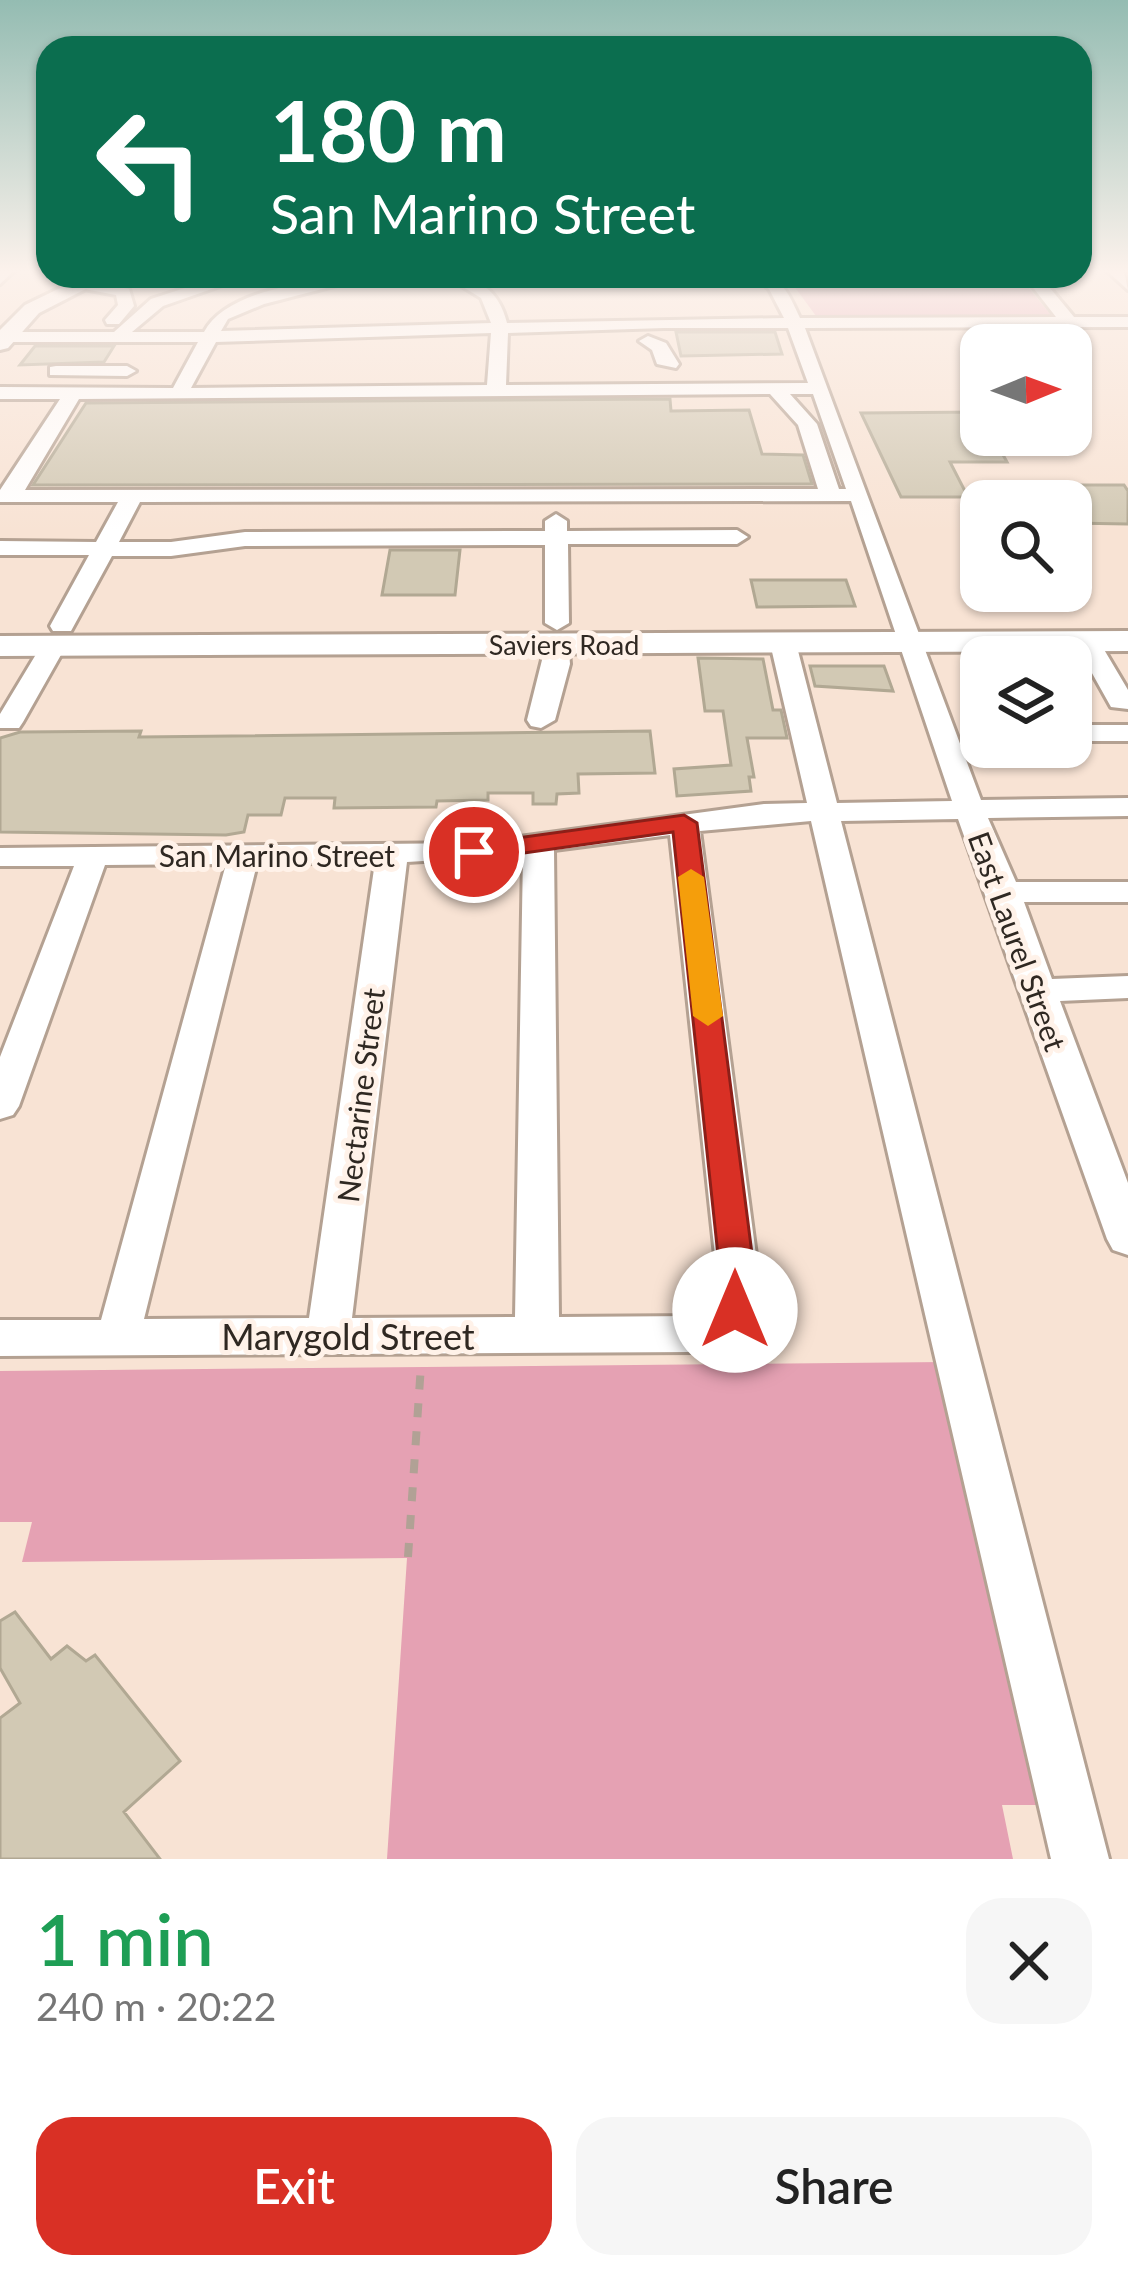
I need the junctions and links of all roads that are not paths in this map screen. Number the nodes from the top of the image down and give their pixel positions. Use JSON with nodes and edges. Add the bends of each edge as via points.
{"nodes":[{"id":1,"x":197,"y":358,"type":"edge"},
{"id":2,"x":497,"y":358,"type":"edge"},
{"id":3,"x":662,"y":358,"type":"edge"},
{"id":4,"x":808,"y":358,"type":"edge"},
{"id":5,"x":670,"y":364,"type":"dead end"},
{"id":6,"x":127,"y":370,"type":"dead end"},
{"id":7,"x":33,"y":371,"type":"dead end"},
{"id":8,"x":776,"y":388,"type":"junction"},
{"id":9,"x":820,"y":388,"type":"junction"},
{"id":10,"x":496,"y":391,"type":"junction"},
{"id":11,"x":0,"y":393,"type":"edge"},
{"id":12,"x":73,"y":394,"type":"junction"},
{"id":13,"x":179,"y":394,"type":"junction"},
{"id":14,"x":133,"y":495,"type":"junction"},
{"id":15,"x":831,"y":495,"type":"junction"},
{"id":16,"x":859,"y":495,"type":"junction"},
{"id":17,"x":5,"y":496,"type":"edge"},
{"id":18,"x":556,"y":496,"type":"junction"},
{"id":19,"x":737,"y":537,"type":"dead end"},
{"id":20,"x":556,"y":538,"type":"junction"},
{"id":21,"x":0,"y":548,"type":"edge"},
{"id":22,"x":106,"y":550,"type":"junction"},
{"id":23,"x":1128,"y":622,"type":"edge"},
{"id":24,"x":0,"y":626,"type":"edge"},
{"id":25,"x":907,"y":632,"type":"junction"},
{"id":26,"x":558,"y":634,"type":"junction"},
{"id":27,"x":58,"y":636,"type":"junction"},
{"id":28,"x":1128,"y":641,"type":"edge"},
{"id":29,"x":0,"y":642,"type":"edge"},
{"id":30,"x":784,"y":643,"type":"junction"},
{"id":31,"x":1106,"y":658,"type":"edge"},
{"id":32,"x":541,"y":720,"type":"dead end"},
{"id":33,"x":1126,"y":720,"type":"edge"},
{"id":34,"x":9,"y":722,"type":"dead end"},
{"id":35,"x":1092,"y":729,"type":"edge"},
{"id":36,"x":946,"y":734,"type":"junction"},
{"id":37,"x":960,"y":734,"type":"edge"},
{"id":38,"x":1128,"y":807,"type":"edge"},
{"id":39,"x":969,"y":808,"type":"junction"},
{"id":40,"x":824,"y":811,"type":"junction"},
{"id":41,"x":684,"y":823,"type":"junction"},
{"id":42,"x":539,"y":845,"type":"junction"},
{"id":43,"x":392,"y":854,"type":"junction"},
{"id":44,"x":244,"y":855,"type":"junction"},
{"id":45,"x":0,"y":856,"type":"edge"},
{"id":46,"x":93,"y":856,"type":"junction"},
{"id":47,"x":1004,"y":892,"type":"junction"},
{"id":48,"x":1128,"y":892,"type":"edge"},
{"id":49,"x":1128,"y":987,"type":"edge"},
{"id":50,"x":1036,"y":991,"type":"junction"},
{"id":51,"x":0,"y":1106,"type":"edge"},
{"id":52,"x":1128,"y":1239,"type":"edge"},
{"id":53,"x":537,"y":1335,"type":"junction"},
{"id":54,"x":328,"y":1336,"type":"junction"},
{"id":55,"x":118,"y":1337,"type":"junction"},
{"id":56,"x":0,"y":1338,"type":"edge"},
{"id":57,"x":1080,"y":1859,"type":"edge"}],
"edges":[{"from":1,"to":13,"type":"street"},
{"from":2,"to":10,"type":"street"},
{"from":3,"to":5,"type":"street"},
{"from":4,"to":9,"type":"street","name":"East Laurel Street"},
{"from":6,"to":7,"type":"street"},
{"from":8,"to":9,"type":"street"},
{"from":8,"to":10,"type":"street"},
{"from":8,"to":15,"type":"street","via":[[807,424]]},
{"from":9,"to":16,"type":"street","name":"East Laurel Street"},
{"from":10,"to":13,"type":"street"},
{"from":11,"to":12,"type":"street"},
{"from":12,"to":13,"type":"street"},
{"from":12,"to":17,"type":"street"},
{"from":14,"to":17,"type":"street"},
{"from":14,"to":18,"type":"street"},
{"from":14,"to":22,"type":"street"},
{"from":15,"to":16,"type":"street"},
{"from":15,"to":18,"type":"street"},
{"from":16,"to":25,"type":"street","name":"East Laurel Street"},
{"from":18,"to":20,"type":"street"},
{"from":19,"to":20,"type":"street"},
{"from":20,"to":22,"type":"street","via":[[245,539]]},
{"from":20,"to":26,"type":"street"},
{"from":21,"to":22,"type":"street"},
{"from":22,"to":27,"type":"street"},
{"from":23,"to":25,"type":"main road","name":"Saviers Road"},
{"from":24,"to":27,"type":"main road","name":"Saviers Road"},
{"from":25,"to":26,"type":"main road","name":"Saviers Road","via":[[746,623],[706,633]]},
{"from":25,"to":30,"type":"main road","name":"Saviers Road"},
{"from":25,"to":31,"type":"main road","name":"Saviers Road"},
{"from":25,"to":36,"type":"street","name":"East Laurel Street"},
{"from":26,"to":27,"type":"main road","name":"Saviers Road","via":[[220,645]]},
{"from":26,"to":27,"type":"main road","name":"Saviers Road","via":[[277,625],[222,634]]},
{"from":26,"to":30,"type":"main road","name":"Saviers Road"},
{"from":26,"to":32,"type":"street","via":[[560,668]]},
{"from":27,"to":29,"type":"main road","name":"Saviers Road"},
{"from":27,"to":34,"type":"street"},
{"from":28,"to":31,"type":"main road","name":"Saviers Road"},
{"from":30,"to":40,"type":"street"},
{"from":31,"to":33,"type":"street"},
{"from":33,"to":35,"type":"street"},
{"from":36,"to":37,"type":"street"},
{"from":36,"to":39,"type":"street","name":"East Laurel Street"},
{"from":38,"to":39,"type":"street","name":"San Marino Street"},
{"from":39,"to":40,"type":"street","name":"San Marino Street"},
{"from":39,"to":47,"type":"street","name":"East Laurel Street"},
{"from":40,"to":41,"type":"street","name":"San Marino Street"},
{"from":40,"to":57,"type":"street"},
{"from":41,"to":42,"type":"street","name":"San Marino Street"},
{"from":41,"to":53,"type":"street","name":"Marygold Street","via":[[740,1293],[723,1323],[695,1334]]},
{"from":42,"to":43,"type":"street","name":"San Marino Street"},
{"from":42,"to":53,"type":"street"},
{"from":43,"to":44,"type":"street","name":"San Marino Street"},
{"from":43,"to":54,"type":"street","name":"Nectarine Street"},
{"from":44,"to":46,"type":"street","name":"San Marino Street"},
{"from":44,"to":55,"type":"street"},
{"from":45,"to":46,"type":"street","name":"San Marino Street"},
{"from":46,"to":51,"type":"street"},
{"from":47,"to":48,"type":"street"},
{"from":47,"to":50,"type":"street","name":"East Laurel Street"},
{"from":49,"to":50,"type":"street"},
{"from":50,"to":52,"type":"street","name":"East Laurel Street"},
{"from":53,"to":54,"type":"street","name":"Marygold Street"},
{"from":54,"to":55,"type":"street","name":"Marygold Street"},
{"from":55,"to":56,"type":"street","name":"Marygold Street"}]}
